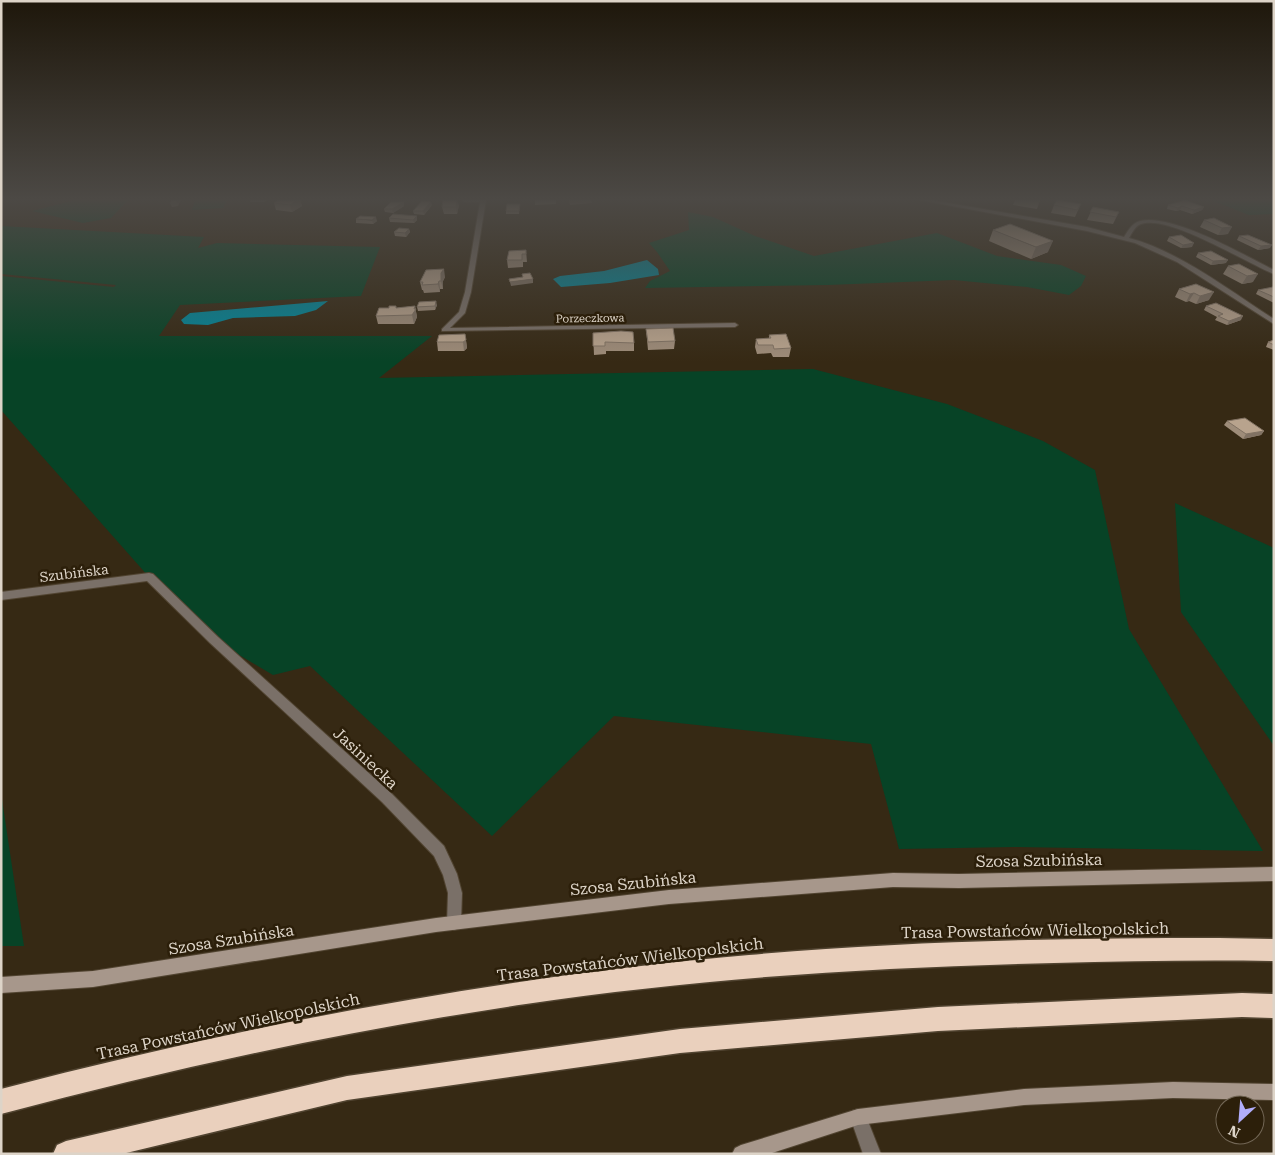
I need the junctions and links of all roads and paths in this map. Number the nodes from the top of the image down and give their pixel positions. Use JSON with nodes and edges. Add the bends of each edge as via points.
{"nodes":[{"id":1,"x":474,"y":254,"type":"edge"},
{"id":2,"x":1165,"y":254,"type":"edge"},
{"id":3,"x":1237,"y":254,"type":"edge"},
{"id":4,"x":1274,"y":272,"type":"edge"},
{"id":5,"x":1274,"y":322,"type":"edge"},
{"id":6,"x":735,"y":325,"type":"dead end"},
{"id":7,"x":149,"y":577,"type":"joint"},
{"id":8,"x":1,"y":596,"type":"edge"},
{"id":9,"x":1274,"y":874,"type":"edge"},
{"id":10,"x":454,"y":923,"type":"junction"},
{"id":11,"x":1274,"y":950,"type":"edge"},
{"id":12,"x":1,"y":985,"type":"edge"},
{"id":13,"x":1274,"y":1006,"type":"edge"},
{"id":14,"x":1274,"y":1092,"type":"edge"},
{"id":15,"x":1,"y":1102,"type":"edge"},
{"id":16,"x":858,"y":1117,"type":"junction"},
{"id":17,"x":66,"y":1154,"type":"edge"},
{"id":18,"x":740,"y":1154,"type":"edge"},
{"id":19,"x":872,"y":1154,"type":"edge"}],
"edges":[{"from":1,"to":6,"type":"street","name":"Porzeczkowa","via":[[462,313],[444,330]]},
{"from":2,"to":5,"type":"street"},
{"from":3,"to":4,"type":"street"},
{"from":7,"to":8,"type":"street","name":"Szubińska"},
{"from":7,"to":10,"type":"street","name":"Jasiniecka","via":[[387,798],[438,851],[455,893]]},
{"from":9,"to":10,"type":"street","name":"Szosa Szubińska","via":[[893,880],[669,897]]},
{"from":10,"to":12,"type":"street","name":"Szosa Szubińska","via":[[93,979]]},
{"from":11,"to":15,"type":"highway","name":"Trasa Powstańców Wielkopolskich","via":[[1216,948],[925,954],[718,969],[594,983],[388,1014],[137,1068]]},
{"from":13,"to":17,"type":"highway","via":[[938,1018],[680,1041],[346,1088]]},
{"from":14,"to":16,"type":"street","via":[[1173,1090],[1024,1097]]},
{"from":16,"to":18,"type":"street"},
{"from":16,"to":19,"type":"street"}]}
